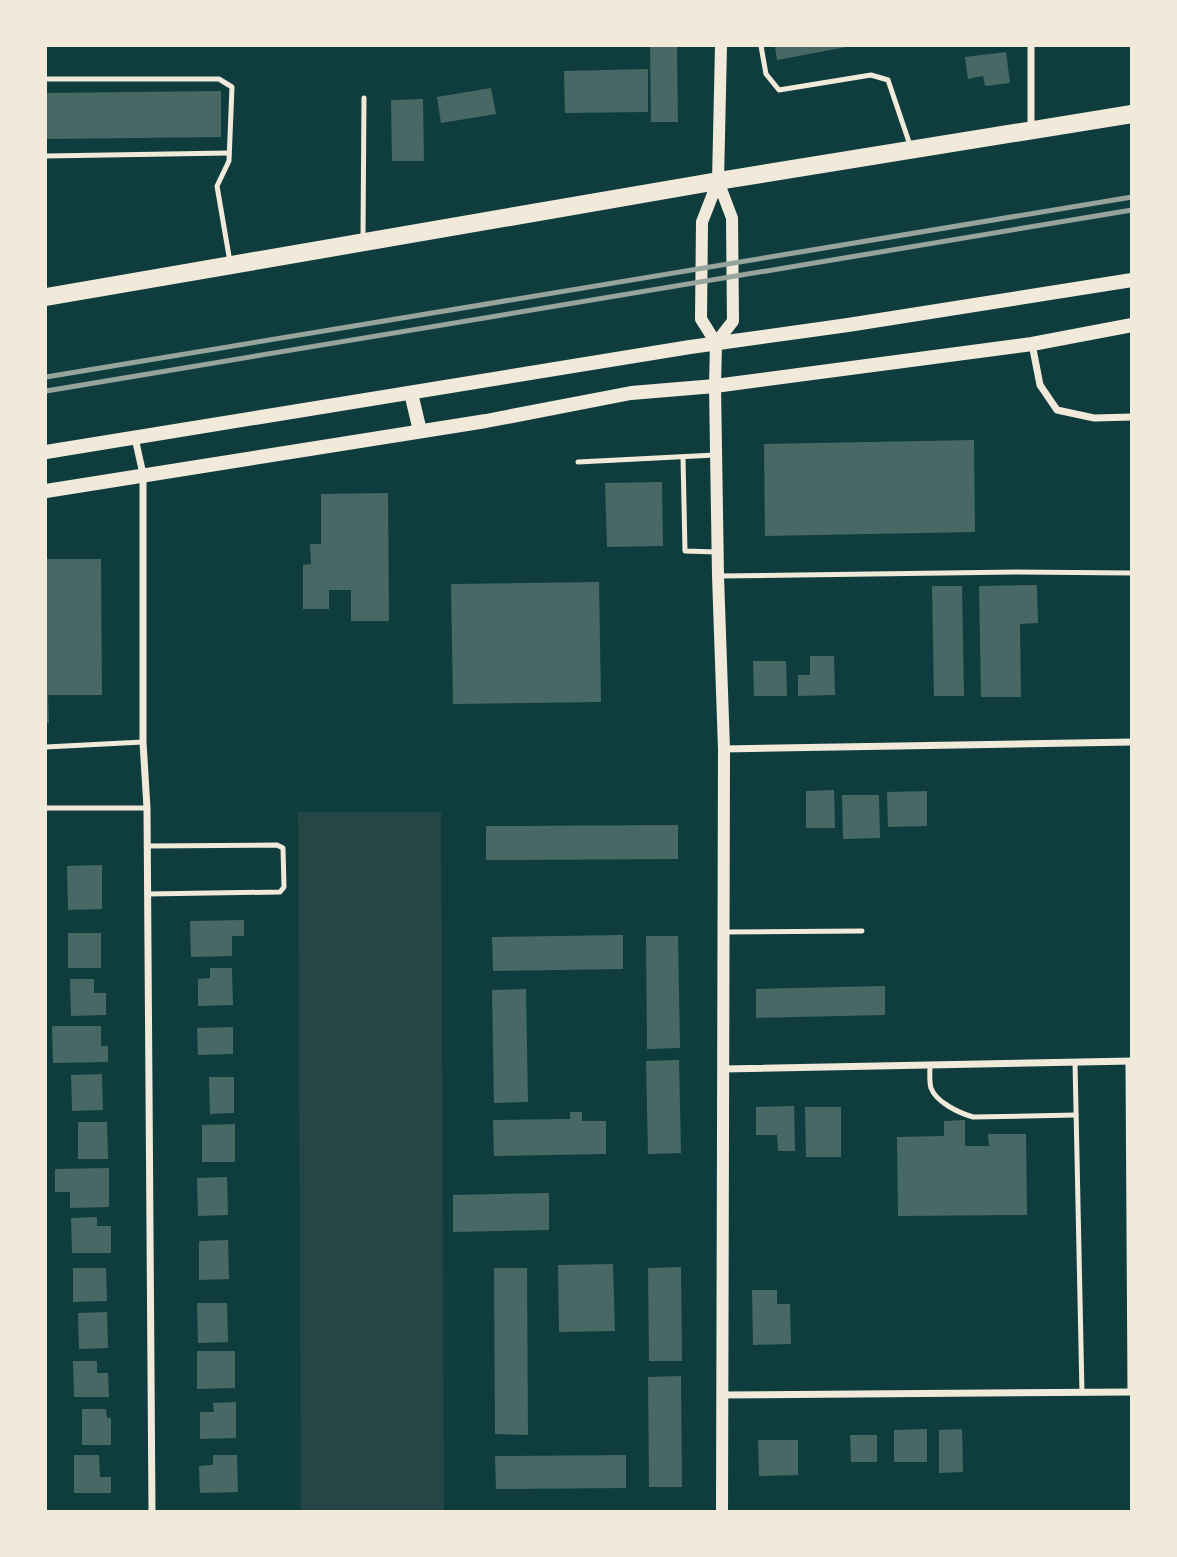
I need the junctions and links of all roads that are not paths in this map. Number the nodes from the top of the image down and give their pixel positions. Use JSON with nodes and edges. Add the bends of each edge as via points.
{"nodes":[{"id":1,"x":721,"y":46,"type":"edge"},
{"id":2,"x":761,"y":46,"type":"edge"},
{"id":3,"x":1031,"y":46,"type":"edge"},
{"id":4,"x":46,"y":79,"type":"edge"},
{"id":5,"x":364,"y":98,"type":"dead end"},
{"id":6,"x":1132,"y":114,"type":"edge"},
{"id":7,"x":1031,"y":131,"type":"junction"},
{"id":8,"x":912,"y":151,"type":"junction"},
{"id":9,"x":229,"y":153,"type":"junction"},
{"id":10,"x":46,"y":156,"type":"edge"},
{"id":11,"x":718,"y":181,"type":"junction"},
{"id":12,"x":363,"y":244,"type":"junction"},
{"id":13,"x":231,"y":266,"type":"junction"},
{"id":14,"x":1132,"y":280,"type":"edge"},
{"id":15,"x":46,"y":297,"type":"edge"},
{"id":16,"x":1132,"y":325,"type":"edge"},
{"id":17,"x":716,"y":343,"type":"junction"},
{"id":18,"x":1032,"y":344,"type":"junction"},
{"id":19,"x":715,"y":386,"type":"junction"},
{"id":20,"x":411,"y":393,"type":"junction"},
{"id":21,"x":1132,"y":417,"type":"edge"},
{"id":22,"x":420,"y":431,"type":"junction"},
{"id":23,"x":135,"y":437,"type":"junction"},
{"id":24,"x":46,"y":452,"type":"edge"},
{"id":25,"x":716,"y":455,"type":"junction"},
{"id":26,"x":682,"y":457,"type":"junction"},
{"id":27,"x":578,"y":462,"type":"dead end"},
{"id":28,"x":144,"y":474,"type":"junction"},
{"id":29,"x":46,"y":491,"type":"edge"},
{"id":30,"x":717,"y":552,"type":"junction"},
{"id":31,"x":1132,"y":573,"type":"edge"},
{"id":32,"x":718,"y":576,"type":"junction"},
{"id":33,"x":143,"y":742,"type":"junction"},
{"id":34,"x":1132,"y":742,"type":"edge"},
{"id":35,"x":46,"y":747,"type":"edge"},
{"id":36,"x":724,"y":750,"type":"junction"},
{"id":37,"x":46,"y":808,"type":"edge"},
{"id":38,"x":147,"y":808,"type":"junction"},
{"id":39,"x":147,"y":846,"type":"junction"},
{"id":40,"x":147,"y":894,"type":"junction"},
{"id":41,"x":862,"y":931,"type":"dead end"},
{"id":42,"x":722,"y":932,"type":"junction"},
{"id":43,"x":1130,"y":1061,"type":"edge"},
{"id":44,"x":1074,"y":1062,"type":"junction"},
{"id":45,"x":930,"y":1065,"type":"junction"},
{"id":46,"x":722,"y":1069,"type":"junction"},
{"id":47,"x":1076,"y":1115,"type":"junction"},
{"id":48,"x":1131,"y":1392,"type":"edge"},
{"id":49,"x":1082,"y":1393,"type":"junction"},
{"id":50,"x":721,"y":1395,"type":"junction"},
{"id":51,"x":152,"y":1511,"type":"edge"},
{"id":52,"x":722,"y":1511,"type":"edge"}],
"edges":[{"from":1,"to":11,"type":"street"},
{"from":2,"to":8,"type":"lane","via":[[766,74],[779,90],[871,75],[888,80]]},
{"from":3,"to":7,"type":"street"},
{"from":4,"to":9,"type":"lane","via":[[219,79],[232,87]]},
{"from":5,"to":12,"type":"lane"},
{"from":6,"to":7,"type":"main road"},
{"from":7,"to":8,"type":"main road"},
{"from":8,"to":11,"type":"main road"},
{"from":9,"to":10,"type":"lane"},
{"from":9,"to":13,"type":"lane","via":[[217,186]]},
{"from":11,"to":12,"type":"main road"},
{"from":11,"to":17,"type":"street","via":[[702,222],[701,319]]},
{"from":11,"to":17,"type":"street","via":[[732,218],[733,321]]},
{"from":12,"to":13,"type":"main road"},
{"from":13,"to":15,"type":"main road"},
{"from":14,"to":17,"type":"main road"},
{"from":16,"to":18,"type":"main road"},
{"from":17,"to":19,"type":"street"},
{"from":17,"to":20,"type":"main road"},
{"from":18,"to":19,"type":"main road"},
{"from":18,"to":21,"type":"street","via":[[1040,384],[1057,410],[1094,418]]},
{"from":19,"to":22,"type":"main road","via":[[631,393]]},
{"from":19,"to":25,"type":"street"},
{"from":20,"to":22,"type":"main road"},
{"from":20,"to":23,"type":"main road"},
{"from":22,"to":28,"type":"main road"},
{"from":23,"to":24,"type":"main road"},
{"from":23,"to":28,"type":"street"},
{"from":25,"to":26,"type":"lane"},
{"from":25,"to":30,"type":"street"},
{"from":26,"to":27,"type":"lane"},
{"from":26,"to":30,"type":"lane","via":[[685,551]]},
{"from":28,"to":29,"type":"main road"},
{"from":28,"to":33,"type":"street"},
{"from":30,"to":32,"type":"street"},
{"from":31,"to":32,"type":"lane"},
{"from":32,"to":36,"type":"street"},
{"from":33,"to":35,"type":"lane"},
{"from":33,"to":38,"type":"street"},
{"from":34,"to":36,"type":"street"},
{"from":36,"to":42,"type":"street"},
{"from":37,"to":38,"type":"lane"},
{"from":38,"to":39,"type":"street"},
{"from":39,"to":40,"type":"street"},
{"from":39,"to":40,"type":"lane","via":[[277,845],[283,848],[284,887],[280,891]]},
{"from":40,"to":51,"type":"street"},
{"from":41,"to":42,"type":"lane"},
{"from":42,"to":46,"type":"street"},
{"from":43,"to":44,"type":"street"},
{"from":43,"to":48,"type":"lane"},
{"from":44,"to":45,"type":"street"},
{"from":44,"to":47,"type":"lane"},
{"from":45,"to":46,"type":"street"},
{"from":45,"to":47,"type":"lane","via":[[930,1086],[936,1096],[963,1114]]},
{"from":46,"to":50,"type":"street"},
{"from":47,"to":49,"type":"lane"},
{"from":48,"to":49,"type":"street"},
{"from":49,"to":50,"type":"street"},
{"from":50,"to":52,"type":"street"}]}
